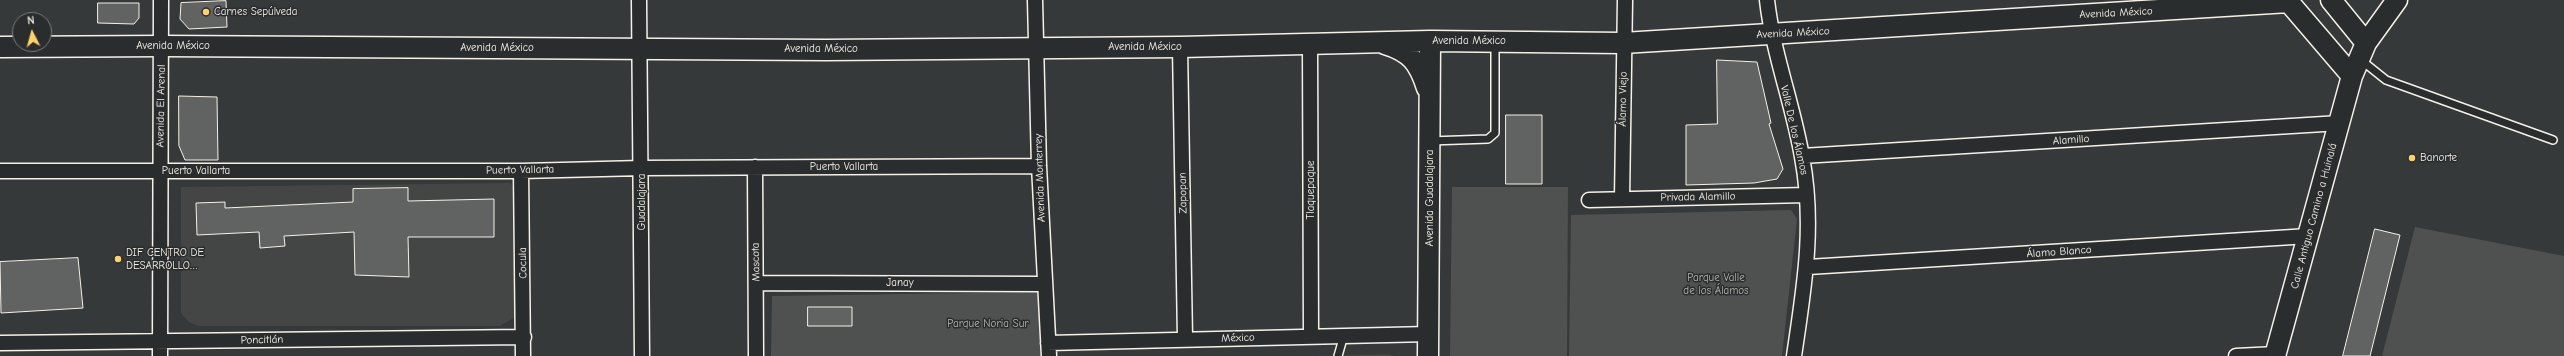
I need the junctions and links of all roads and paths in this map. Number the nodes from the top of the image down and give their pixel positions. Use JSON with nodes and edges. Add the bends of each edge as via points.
{"nodes":[{"id":1,"x":161,"y":0,"type":"edge"},
{"id":2,"x":639,"y":0,"type":"edge"},
{"id":3,"x":1035,"y":0,"type":"edge"},
{"id":4,"x":1625,"y":0,"type":"edge"},
{"id":5,"x":1767,"y":0,"type":"edge"},
{"id":6,"x":2330,"y":0,"type":"edge"},
{"id":7,"x":2397,"y":0,"type":"edge"},
{"id":8,"x":2288,"y":1,"type":"edge"},
{"id":9,"x":1771,"y":34,"type":"junction"},
{"id":10,"x":1430,"y":41,"type":"junction"},
{"id":11,"x":1495,"y":41,"type":"junction"},
{"id":12,"x":1378,"y":42,"type":"junction"},
{"id":13,"x":1310,"y":43,"type":"junction"},
{"id":14,"x":1624,"y":43,"type":"junction"},
{"id":15,"x":162,"y":46,"type":"junction"},
{"id":16,"x":0,"y":47,"type":"edge"},
{"id":17,"x":1036,"y":47,"type":"junction"},
{"id":18,"x":1180,"y":47,"type":"junction"},
{"id":19,"x":638,"y":48,"type":"junction"},
{"id":20,"x":2359,"y":59,"type":"junction"},
{"id":21,"x":1430,"y":102,"type":"junction"},
{"id":22,"x":2340,"y":123,"type":"junction"},
{"id":23,"x":2553,"y":140,"type":"dead end"},
{"id":24,"x":1430,"y":141,"type":"junction"},
{"id":25,"x":1802,"y":156,"type":"junction"},
{"id":26,"x":1039,"y":166,"type":"junction"},
{"id":27,"x":755,"y":167,"type":"junction"},
{"id":28,"x":642,"y":168,"type":"junction"},
{"id":29,"x":0,"y":171,"type":"edge"},
{"id":30,"x":160,"y":171,"type":"junction"},
{"id":31,"x":521,"y":171,"type":"junction"},
{"id":32,"x":1807,"y":195,"type":"junction"},
{"id":33,"x":1622,"y":199,"type":"junction"},
{"id":34,"x":1589,"y":200,"type":"dead end"},
{"id":35,"x":2310,"y":236,"type":"junction"},
{"id":36,"x":1808,"y":267,"type":"junction"},
{"id":37,"x":756,"y":283,"type":"junction"},
{"id":38,"x":1044,"y":284,"type":"junction"},
{"id":39,"x":1429,"y":334,"type":"junction"},
{"id":40,"x":1344,"y":335,"type":"junction"},
{"id":41,"x":524,"y":336,"type":"junction"},
{"id":42,"x":1311,"y":336,"type":"junction"},
{"id":43,"x":1185,"y":339,"type":"junction"},
{"id":44,"x":159,"y":342,"type":"junction"},
{"id":45,"x":0,"y":343,"type":"edge"},
{"id":46,"x":1048,"y":350,"type":"edge"},
{"id":47,"x":2276,"y":355,"type":"edge"},
{"id":48,"x":160,"y":356,"type":"edge"},
{"id":49,"x":524,"y":356,"type":"edge"},
{"id":50,"x":642,"y":356,"type":"edge"},
{"id":51,"x":756,"y":356,"type":"edge"},
{"id":52,"x":1338,"y":356,"type":"edge"},
{"id":53,"x":1428,"y":356,"type":"edge"},
{"id":54,"x":1794,"y":356,"type":"edge"},
{"id":55,"x":2236,"y":356,"type":"edge"}],
"edges":[{"from":1,"to":15,"type":"street","name":"Avenida El Arenal"},
{"from":2,"to":19,"type":"street","name":"Guadalajara"},
{"from":3,"to":17,"type":"street","name":"Avenida Monterrey"},
{"from":4,"to":14,"type":"street","name":"Álamo Viejo"},
{"from":5,"to":9,"type":"street","name":"Valle De los Álamos"},
{"from":6,"to":20,"type":"main road"},
{"from":7,"to":20,"type":"main road"},
{"from":8,"to":9,"type":"main road","name":"Avenida México"},
{"from":8,"to":20,"type":"main road"},
{"from":9,"to":14,"type":"main road","name":"Avenida México"},
{"from":9,"to":25,"type":"street","name":"Valle De los Álamos"},
{"from":10,"to":11,"type":"main road","name":"Avenida México"},
{"from":10,"to":12,"type":"main road","name":"Avenida México"},
{"from":10,"to":21,"type":"main road","name":"Avenida Guadalajara"},
{"from":11,"to":14,"type":"main road","name":"Avenida México"},
{"from":11,"to":24,"type":"lane","via":[[1494,133],[1488,139]]},
{"from":12,"to":13,"type":"main road","name":"Avenida México"},
{"from":12,"to":21,"type":"main road","via":[[1407,52],[1414,60],[1423,78]]},
{"from":13,"to":18,"type":"main road","name":"Avenida México"},
{"from":13,"to":42,"type":"street","name":"Tlaquepaque"},
{"from":14,"to":33,"type":"street","name":"Álamo Viejo"},
{"from":15,"to":16,"type":"main road","name":"Avenida México"},
{"from":15,"to":19,"type":"main road","name":"Avenida México"},
{"from":15,"to":30,"type":"street","name":"Avenida El Arenal"},
{"from":17,"to":18,"type":"main road","name":"Avenida México"},
{"from":17,"to":19,"type":"main road","name":"Avenida México","via":[[826,50]]},
{"from":17,"to":26,"type":"street","name":"Avenida Monterrey"},
{"from":18,"to":43,"type":"street","name":"Zapopan"},
{"from":19,"to":28,"type":"street","name":"Guadalajara"},
{"from":20,"to":22,"type":"main road","name":"Calle Antiguo Camino a Huinalá"},
{"from":20,"to":23,"type":"lane","via":[[2386,80]]},
{"from":21,"to":24,"type":"main road","name":"Avenida Guadalajara"},
{"from":22,"to":25,"type":"street","name":"Alamillo"},
{"from":22,"to":35,"type":"main road","name":"Calle Antiguo Camino a Huinalá"},
{"from":24,"to":39,"type":"main road","name":"Avenida Guadalajara"},
{"from":25,"to":32,"type":"street","name":"Valle De los Álamos"},
{"from":26,"to":27,"type":"street","name":"Puerto Vallarta"},
{"from":26,"to":38,"type":"street","name":"Avenida Monterrey"},
{"from":27,"to":28,"type":"street","name":"Puerto Vallarta"},
{"from":27,"to":37,"type":"street","name":"Mascota"},
{"from":28,"to":31,"type":"street","name":"Puerto Vallarta"},
{"from":28,"to":50,"type":"street","name":"Guadalajara"},
{"from":29,"to":30,"type":"street","name":"Puerto Vallarta"},
{"from":30,"to":31,"type":"street","name":"Puerto Vallarta"},
{"from":30,"to":44,"type":"street","name":"Avenida El Arenal"},
{"from":31,"to":41,"type":"street","name":"Cocula"},
{"from":32,"to":33,"type":"street","name":"Privada Alamillo"},
{"from":32,"to":36,"type":"street","name":"Valle De los Álamos"},
{"from":33,"to":34,"type":"street","name":"Privada Alamillo"},
{"from":35,"to":36,"type":"street","name":"Álamo Blanco"},
{"from":35,"to":47,"type":"main road","name":"Calle Antiguo Camino a Huinalá"},
{"from":36,"to":54,"type":"street","name":"Valle De los Álamos"},
{"from":37,"to":38,"type":"street","name":"Janay"},
{"from":37,"to":51,"type":"street","name":"Mascota"},
{"from":38,"to":46,"type":"street","name":"Avenida Monterrey"},
{"from":39,"to":40,"type":"street","name":"México"},
{"from":39,"to":53,"type":"main road","name":"Avenida Guadalajara"},
{"from":40,"to":42,"type":"street","name":"México"},
{"from":40,"to":52,"type":"lane"},
{"from":41,"to":44,"type":"street","name":"Poncitlán"},
{"from":41,"to":49,"type":"street","name":"Cocula"},
{"from":42,"to":43,"type":"street","name":"México"},
{"from":43,"to":46,"type":"street","name":"México"},
{"from":44,"to":45,"type":"street","name":"Poncitlán"},
{"from":44,"to":48,"type":"street","name":"Avenida El Arenal"},
{"from":47,"to":55,"type":"street"}]}
